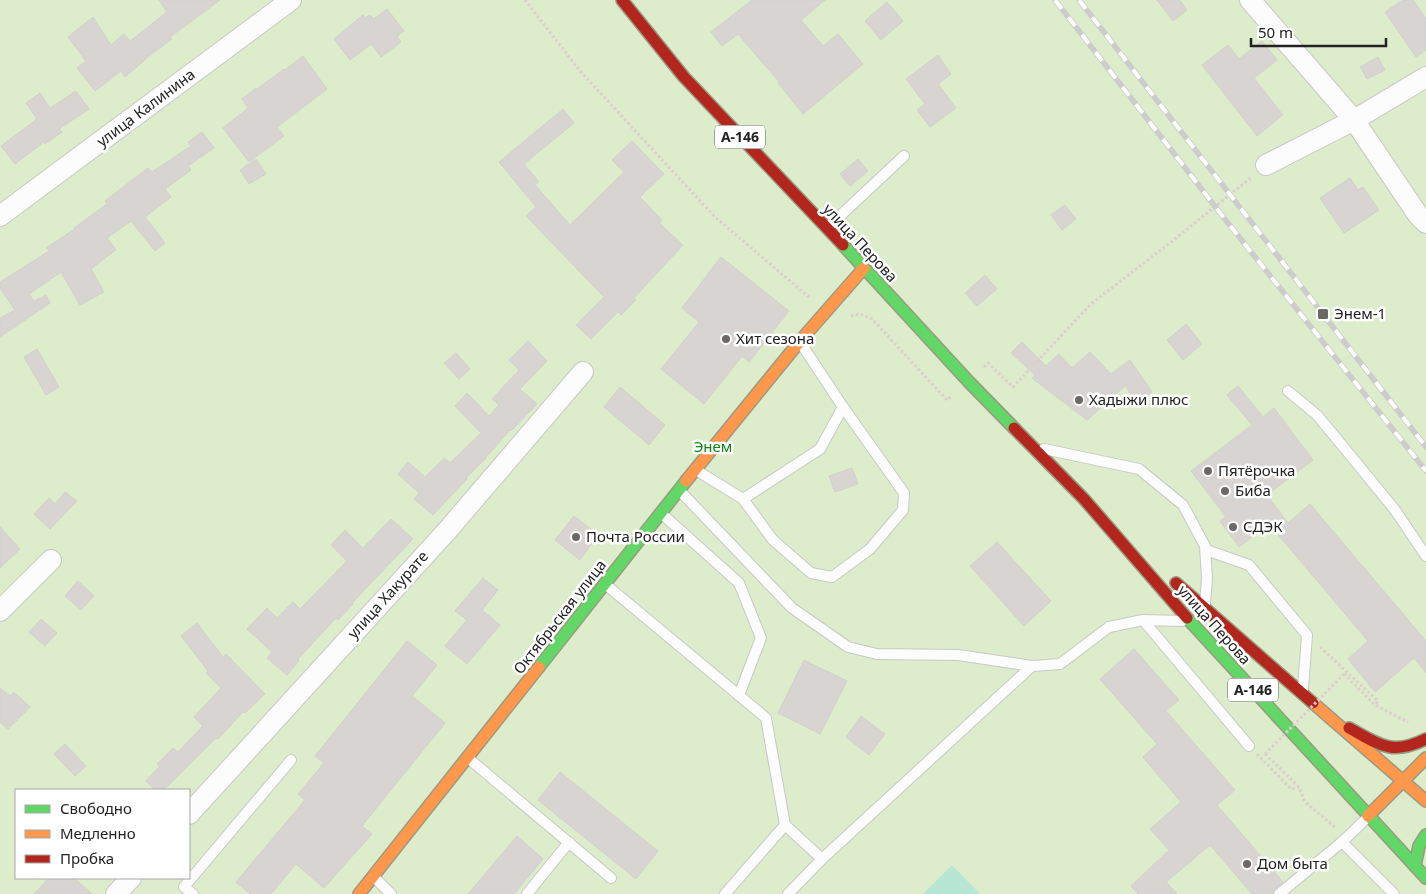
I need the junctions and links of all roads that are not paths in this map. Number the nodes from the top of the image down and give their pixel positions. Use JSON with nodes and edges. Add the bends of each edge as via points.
{"nodes":[{"id":1,"x":291,"y":0,"type":"edge"},
{"id":2,"x":622,"y":0,"type":"edge"},
{"id":3,"x":1250,"y":0,"type":"edge"},
{"id":4,"x":1426,"y":77,"type":"edge"},
{"id":5,"x":1354,"y":120,"type":"junction"},
{"id":6,"x":904,"y":156,"type":"dead end"},
{"id":7,"x":1266,"y":165,"type":"road end"},
{"id":8,"x":0,"y":216,"type":"edge"},
{"id":9,"x":1426,"y":222,"type":"edge"},
{"id":10,"x":826,"y":228,"type":"junction"},
{"id":11,"x":864,"y":268,"type":"junction"},
{"id":12,"x":800,"y":341,"type":"junction"},
{"id":13,"x":584,"y":372,"type":"dead end"},
{"id":14,"x":1288,"y":391,"type":"dead end"},
{"id":15,"x":844,"y":407,"type":"junction"},
{"id":16,"x":1034,"y":447,"type":"junction"},
{"id":17,"x":695,"y":470,"type":"junction"},
{"id":18,"x":679,"y":490,"type":"junction"},
{"id":19,"x":743,"y":499,"type":"junction"},
{"id":20,"x":1084,"y":499,"type":"junction"},
{"id":21,"x":661,"y":513,"type":"junction"},
{"id":22,"x":1206,"y":550,"type":"junction"},
{"id":23,"x":1426,"y":556,"type":"edge"},
{"id":24,"x":51,"y":560,"type":"dead end"},
{"id":25,"x":1155,"y":564,"type":"dead end"},
{"id":26,"x":1170,"y":577,"type":"dead end"},
{"id":27,"x":605,"y":584,"type":"junction"},
{"id":28,"x":1205,"y":610,"type":"junction"},
{"id":29,"x":0,"y":611,"type":"edge"},
{"id":30,"x":1143,"y":620,"type":"junction"},
{"id":31,"x":1190,"y":622,"type":"junction"},
{"id":32,"x":1032,"y":666,"type":"junction"},
{"id":33,"x":1302,"y":694,"type":"junction"},
{"id":34,"x":739,"y":696,"type":"junction"},
{"id":35,"x":1334,"y":721,"type":"junction"},
{"id":36,"x":1426,"y":739,"type":"edge"},
{"id":37,"x":1249,"y":746,"type":"road end"},
{"id":38,"x":468,"y":757,"type":"junction"},
{"id":39,"x":1426,"y":758,"type":"edge"},
{"id":40,"x":291,"y":760,"type":"dead end"},
{"id":41,"x":1403,"y":781,"type":"junction"},
{"id":42,"x":1426,"y":801,"type":"edge"},
{"id":43,"x":190,"y":813,"type":"edge"},
{"id":44,"x":1368,"y":816,"type":"junction"},
{"id":45,"x":785,"y":825,"type":"junction"},
{"id":46,"x":1426,"y":835,"type":"edge"},
{"id":47,"x":1345,"y":840,"type":"junction"},
{"id":48,"x":569,"y":842,"type":"junction"},
{"id":49,"x":822,"y":859,"type":"junction"},
{"id":50,"x":1415,"y":866,"type":"junction"},
{"id":51,"x":373,"y":876,"type":"junction"},
{"id":52,"x":190,"y":878,"type":"edge"},
{"id":53,"x":611,"y":878,"type":"dead end"},
{"id":54,"x":1426,"y":878,"type":"edge"},
{"id":55,"x":130,"y":879,"type":"edge"},
{"id":56,"x":189,"y":879,"type":"edge"},
{"id":57,"x":180,"y":890,"type":"edge"},
{"id":58,"x":116,"y":894,"type":"edge"},
{"id":59,"x":193,"y":894,"type":"edge"},
{"id":60,"x":359,"y":894,"type":"edge"},
{"id":61,"x":391,"y":894,"type":"edge"},
{"id":62,"x":527,"y":894,"type":"edge"},
{"id":63,"x":725,"y":894,"type":"edge"},
{"id":64,"x":788,"y":894,"type":"edge"},
{"id":65,"x":1279,"y":894,"type":"edge"},
{"id":66,"x":1394,"y":894,"type":"edge"}],
"edges":[{"from":1,"to":8,"type":"street","name":"улица Калинина"},
{"from":2,"to":10,"type":"main road","name":"улица Перова","number":"А-146","via":[[684,77]]},
{"from":3,"to":5,"type":"street"},
{"from":4,"to":5,"type":"street"},
{"from":5,"to":7,"type":"street"},
{"from":5,"to":9,"type":"street"},
{"from":6,"to":10,"type":"lane"},
{"from":10,"to":11,"type":"main road","name":"улица Перова","number":"А-146"},
{"from":11,"to":12,"type":"main road","name":"Октябрьская улица"},
{"from":11,"to":16,"type":"main road","name":"улица Перова","number":"А-146"},
{"from":12,"to":15,"type":"lane"},
{"from":12,"to":17,"type":"main road","name":"Октябрьская улица"},
{"from":13,"to":43,"type":"street","name":"улица Хакурате","via":[[446,532]]},
{"from":14,"to":23,"type":"lane","via":[[1317,415],[1395,510]]},
{"from":15,"to":19,"type":"lane","via":[[820,449]]},
{"from":15,"to":19,"type":"lane","via":[[904,493],[902,510],[870,549],[832,576],[811,574],[773,540]]},
{"from":16,"to":20,"type":"main road","name":"улица Перова","number":"А-146"},
{"from":16,"to":22,"type":"lane","via":[[1139,469],[1183,505]]},
{"from":17,"to":18,"type":"main road","name":"Октябрьская улица"},
{"from":17,"to":19,"type":"lane"},
{"from":18,"to":21,"type":"main road","name":"Октябрьская улица"},
{"from":18,"to":32,"type":"lane","via":[[792,608],[848,647],[877,654],[958,655]]},
{"from":20,"to":25,"type":"main road","name":"улица Перова","number":"А-146"},
{"from":20,"to":31,"type":"main road","name":"улица Перова","number":"А-146"},
{"from":21,"to":27,"type":"main road","name":"Октябрьская улица"},
{"from":21,"to":34,"type":"lane","via":[[739,583],[761,638]]},
{"from":22,"to":28,"type":"lane"},
{"from":22,"to":33,"type":"lane","via":[[1249,565],[1307,634]]},
{"from":24,"to":29,"type":"street"},
{"from":26,"to":28,"type":"main road","name":"улица Перова","number":"А-146"},
{"from":27,"to":34,"type":"lane"},
{"from":27,"to":38,"type":"main road","name":"Октябрьская улица"},
{"from":28,"to":33,"type":"main road","name":"улица Перова","number":"А-146"},
{"from":30,"to":31,"type":"lane"},
{"from":30,"to":32,"type":"lane","via":[[1110,627],[1060,664]]},
{"from":30,"to":37,"type":"lane"},
{"from":31,"to":44,"type":"main road","name":"улица Перова","number":"А-146"},
{"from":32,"to":49,"type":"lane"},
{"from":33,"to":35,"type":"main road","name":"улица Перова","number":"А-146"},
{"from":34,"to":45,"type":"lane","via":[[766,718]]},
{"from":35,"to":36,"type":"main road","via":[[1391,748],[1411,746]]},
{"from":35,"to":41,"type":"main road","name":"улица Перова","number":"А-146"},
{"from":38,"to":48,"type":"lane"},
{"from":38,"to":51,"type":"main road","name":"Октябрьская улица"},
{"from":39,"to":41,"type":"main road"},
{"from":40,"to":52,"type":"lane"},
{"from":41,"to":42,"type":"main road","name":"улица Перова","number":"А-146"},
{"from":41,"to":44,"type":"main road"},
{"from":44,"to":47,"type":"lane"},
{"from":44,"to":50,"type":"main road","name":"улица Перова","number":"А-146"},
{"from":45,"to":49,"type":"lane"},
{"from":45,"to":63,"type":"lane"},
{"from":46,"to":50,"type":"main road","via":[[1419,846]]},
{"from":47,"to":65,"type":"lane"},
{"from":47,"to":66,"type":"lane"},
{"from":48,"to":53,"type":"lane"},
{"from":48,"to":62,"type":"lane"},
{"from":49,"to":64,"type":"lane"},
{"from":50,"to":54,"type":"main road","name":"улица Перова","number":"А-146"},
{"from":51,"to":60,"type":"main road","name":"Октябрьская улица"},
{"from":51,"to":61,"type":"lane"},
{"from":55,"to":58,"type":"street"},
{"from":56,"to":57,"type":"lane"},
{"from":57,"to":59,"type":"lane"}]}
